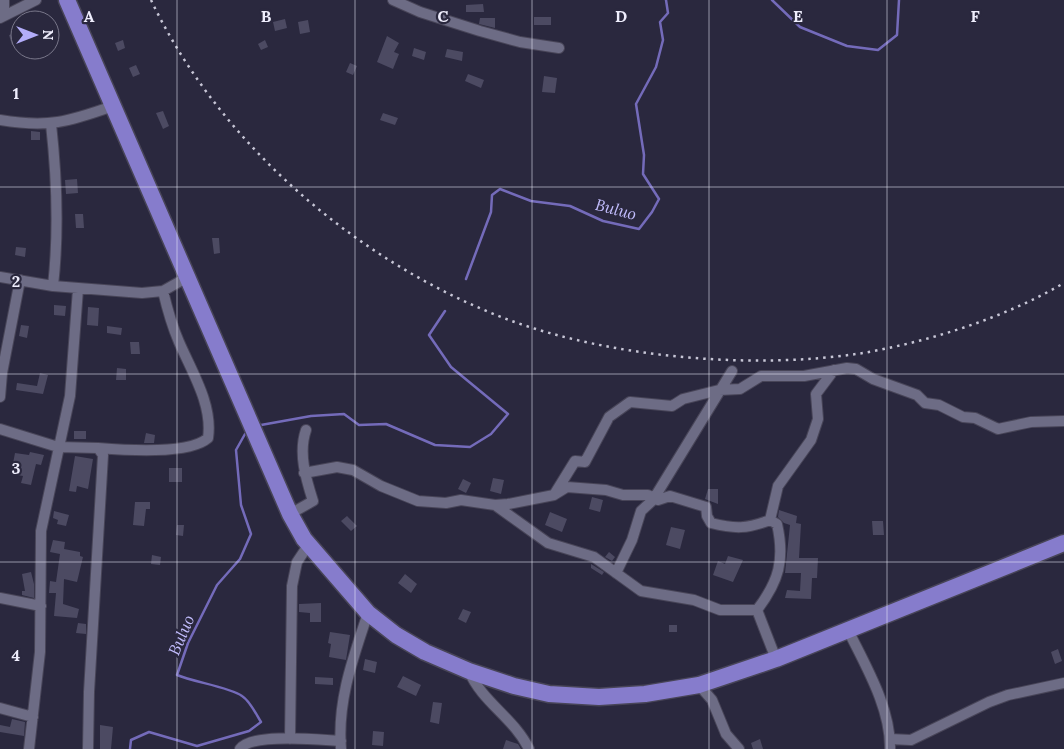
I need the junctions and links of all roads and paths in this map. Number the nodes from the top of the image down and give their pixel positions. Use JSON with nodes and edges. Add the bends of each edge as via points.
{"nodes":[{"id":1,"x":4,"y":0,"type":"edge"},
{"id":2,"x":36,"y":0,"type":"edge"},
{"id":3,"x":67,"y":0,"type":"edge"},
{"id":4,"x":392,"y":0,"type":"edge"},
{"id":5,"x":2,"y":17,"type":"edge"},
{"id":6,"x":559,"y":48,"type":"dead end"},
{"id":7,"x":114,"y":106,"type":"junction"},
{"id":8,"x":0,"y":120,"type":"edge"},
{"id":9,"x":51,"y":124,"type":"junction"},
{"id":10,"x":0,"y":277,"type":"edge"},
{"id":11,"x":186,"y":278,"type":"junction"},
{"id":12,"x":20,"y":280,"type":"junction"},
{"id":13,"x":53,"y":286,"type":"junction"},
{"id":14,"x":78,"y":289,"type":"junction"},
{"id":15,"x":163,"y":290,"type":"junction"},
{"id":16,"x":834,"y":370,"type":"junction"},
{"id":17,"x":732,"y":371,"type":"dead end"},
{"id":18,"x":1,"y":373,"type":"edge"},
{"id":19,"x":719,"y":390,"type":"junction"},
{"id":20,"x":0,"y":397,"type":"edge"},
{"id":21,"x":1064,"y":421,"type":"edge"},
{"id":22,"x":0,"y":429,"type":"edge"},
{"id":23,"x":306,"y":430,"type":"dead end"},
{"id":24,"x":58,"y":447,"type":"junction"},
{"id":25,"x":98,"y":448,"type":"junction"},
{"id":26,"x":304,"y":473,"type":"junction"},
{"id":27,"x":554,"y":495,"type":"junction"},
{"id":28,"x":652,"y":500,"type":"junction"},
{"id":29,"x":495,"y":506,"type":"junction"},
{"id":30,"x":290,"y":514,"type":"junction"},
{"id":31,"x":770,"y":520,"type":"junction"},
{"id":32,"x":1064,"y":543,"type":"edge"},
{"id":33,"x":309,"y":544,"type":"junction"},
{"id":34,"x":616,"y":573,"type":"junction"},
{"id":35,"x":0,"y":598,"type":"edge"},
{"id":36,"x":41,"y":606,"type":"junction"},
{"id":37,"x":757,"y":610,"type":"junction"},
{"id":38,"x":368,"y":613,"type":"junction"},
{"id":39,"x":848,"y":630,"type":"junction"},
{"id":40,"x":776,"y":659,"type":"junction"},
{"id":41,"x":468,"y":672,"type":"junction"},
{"id":42,"x":1064,"y":683,"type":"edge"},
{"id":43,"x":700,"y":685,"type":"junction"},
{"id":44,"x":0,"y":708,"type":"edge"},
{"id":45,"x":33,"y":717,"type":"junction"},
{"id":46,"x":290,"y":739,"type":"junction"},
{"id":47,"x":890,"y":744,"type":"edge"},
{"id":48,"x":341,"y":745,"type":"edge"},
{"id":49,"x":29,"y":749,"type":"edge"},
{"id":50,"x":88,"y":749,"type":"edge"},
{"id":51,"x":240,"y":749,"type":"edge"},
{"id":52,"x":529,"y":749,"type":"edge"},
{"id":53,"x":739,"y":749,"type":"edge"}],
"edges":[{"from":1,"to":5,"type":"street"},
{"from":2,"to":5,"type":"street"},
{"from":3,"to":7,"type":"highway"},
{"from":4,"to":6,"type":"street","via":[[480,31]]},
{"from":7,"to":9,"type":"street","via":[[73,121]]},
{"from":7,"to":11,"type":"highway"},
{"from":8,"to":9,"type":"street"},
{"from":9,"to":13,"type":"street","via":[[57,250]]},
{"from":10,"to":12,"type":"street"},
{"from":11,"to":15,"type":"street"},
{"from":11,"to":30,"type":"highway"},
{"from":12,"to":13,"type":"street"},
{"from":12,"to":18,"type":"street"},
{"from":13,"to":14,"type":"street"},
{"from":14,"to":15,"type":"street","via":[[142,293]]},
{"from":14,"to":24,"type":"street","via":[[70,396]]},
{"from":15,"to":25,"type":"street","via":[[201,392],[207,414],[208,438],[164,449]]},
{"from":16,"to":19,"type":"street","via":[[804,376],[761,376],[740,389]]},
{"from":16,"to":21,"type":"street","via":[[856,369],[873,379],[917,395],[925,403],[939,405],[998,429],[1031,422]]},
{"from":16,"to":31,"type":"street","via":[[816,394],[818,420],[811,440],[778,486]]},
{"from":17,"to":19,"type":"street"},
{"from":18,"to":20,"type":"street"},
{"from":19,"to":27,"type":"street","via":[[683,399],[672,406],[630,402],[609,417],[585,462],[575,461]]},
{"from":19,"to":28,"type":"street"},
{"from":22,"to":24,"type":"street"},
{"from":23,"to":26,"type":"street","via":[[303,439]]},
{"from":24,"to":25,"type":"street"},
{"from":24,"to":36,"type":"street","via":[[41,531]]},
{"from":25,"to":50,"type":"street","via":[[103,455],[104,467]]},
{"from":26,"to":29,"type":"street","via":[[336,468],[353,470],[418,501],[446,503],[461,500]]},
{"from":26,"to":30,"type":"street","via":[[313,501]]},
{"from":27,"to":28,"type":"street","via":[[567,487],[648,495]]},
{"from":27,"to":29,"type":"street"},
{"from":28,"to":31,"type":"street","via":[[670,496],[706,506],[711,523],[732,528]]},
{"from":28,"to":34,"type":"street","via":[[642,511]]},
{"from":29,"to":34,"type":"street","via":[[548,543],[594,557]]},
{"from":30,"to":33,"type":"highway"},
{"from":31,"to":37,"type":"street","via":[[777,524],[780,562],[774,586]]},
{"from":32,"to":39,"type":"highway"},
{"from":33,"to":38,"type":"highway"},
{"from":33,"to":46,"type":"street","via":[[297,562],[292,586]]},
{"from":34,"to":37,"type":"street","via":[[641,591],[694,600],[720,610]]},
{"from":35,"to":36,"type":"street"},
{"from":36,"to":45,"type":"street"},
{"from":37,"to":40,"type":"street"},
{"from":38,"to":41,"type":"highway","via":[[396,635]]},
{"from":38,"to":48,"type":"street","via":[[345,687],[341,707]]},
{"from":39,"to":40,"type":"highway"},
{"from":39,"to":47,"type":"street","via":[[876,684]]},
{"from":40,"to":43,"type":"highway"},
{"from":41,"to":43,"type":"highway","via":[[549,694],[599,697]]},
{"from":41,"to":52,"type":"street","via":[[482,694],[522,735]]},
{"from":42,"to":47,"type":"street","via":[[1008,695],[911,740]]},
{"from":43,"to":53,"type":"street","via":[[712,700],[726,734]]},
{"from":44,"to":45,"type":"street"},
{"from":45,"to":49,"type":"street"},
{"from":46,"to":48,"type":"street"},
{"from":46,"to":51,"type":"street","via":[[255,741]]}]}
